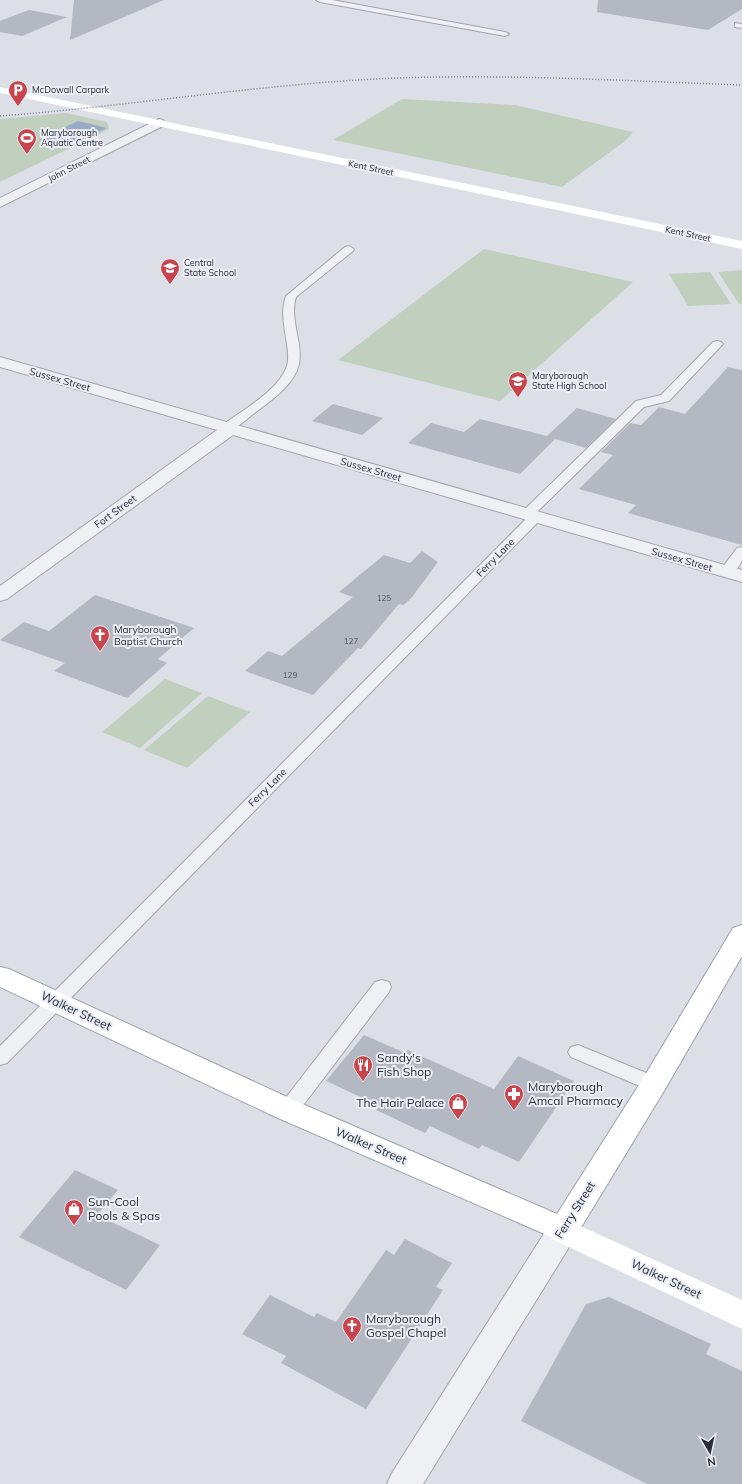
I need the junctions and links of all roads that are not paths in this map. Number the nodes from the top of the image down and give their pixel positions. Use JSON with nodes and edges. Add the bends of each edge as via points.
{"nodes":[{"id":1,"x":320,"y":0,"type":"edge"},
{"id":2,"x":504,"y":34,"type":"dead end"},
{"id":3,"x":0,"y":90,"type":"edge"},
{"id":4,"x":158,"y":123,"type":"junction"},
{"id":5,"x":0,"y":203,"type":"edge"},
{"id":6,"x":742,"y":245,"type":"edge"},
{"id":7,"x":349,"y":249,"type":"dead end"},
{"id":8,"x":717,"y":344,"type":"dead end"},
{"id":9,"x":0,"y":362,"type":"edge"},
{"id":10,"x":230,"y":428,"type":"junction"},
{"id":11,"x":531,"y":516,"type":"junction"},
{"id":12,"x":742,"y":551,"type":"edge"},
{"id":13,"x":735,"y":574,"type":"edge"},
{"id":14,"x":0,"y":595,"type":"edge"},
{"id":15,"x":742,"y":934,"type":"edge"},
{"id":16,"x":0,"y":976,"type":"edge"},
{"id":17,"x":382,"y":987,"type":"dead end"},
{"id":18,"x":56,"y":1001,"type":"junction"},
{"id":19,"x":578,"y":1052,"type":"dead end"},
{"id":20,"x":0,"y":1058,"type":"edge"},
{"id":21,"x":654,"y":1084,"type":"junction"},
{"id":22,"x":288,"y":1110,"type":"junction"},
{"id":23,"x":563,"y":1230,"type":"junction"},
{"id":24,"x":742,"y":1316,"type":"edge"},
{"id":25,"x":404,"y":1484,"type":"edge"}],
"edges":[{"from":1,"to":2,"type":"lane"},
{"from":3,"to":4,"type":"main road","name":"Kent Street"},
{"from":4,"to":5,"type":"street","name":"John Street"},
{"from":4,"to":6,"type":"main road","name":"Kent Street"},
{"from":7,"to":10,"type":"lane","via":[[291,296],[288,307],[294,353],[291,371],[269,396]]},
{"from":8,"to":11,"type":"lane","name":"Ferry Lane","via":[[665,398],[640,404]]},
{"from":9,"to":10,"type":"street","name":"Sussex Street"},
{"from":10,"to":11,"type":"street","name":"Sussex Street"},
{"from":10,"to":14,"type":"street","name":"Fort Street"},
{"from":11,"to":13,"type":"street","name":"Sussex Street"},
{"from":11,"to":18,"type":"lane","name":"Ferry Lane"},
{"from":12,"to":13,"type":"lane"},
{"from":15,"to":21,"type":"main road","name":"Ferry Street"},
{"from":16,"to":18,"type":"main road","name":"Walker Street"},
{"from":17,"to":22,"type":"lane"},
{"from":18,"to":20,"type":"lane","name":"Ferry Lane"},
{"from":18,"to":22,"type":"main road","name":"Walker Street"},
{"from":19,"to":21,"type":"lane"},
{"from":21,"to":23,"type":"main road","name":"Ferry Street"},
{"from":22,"to":23,"type":"main road","name":"Walker Street"},
{"from":23,"to":24,"type":"main road","name":"Walker Street"},
{"from":23,"to":25,"type":"street","name":"Ferry Street"}]}
